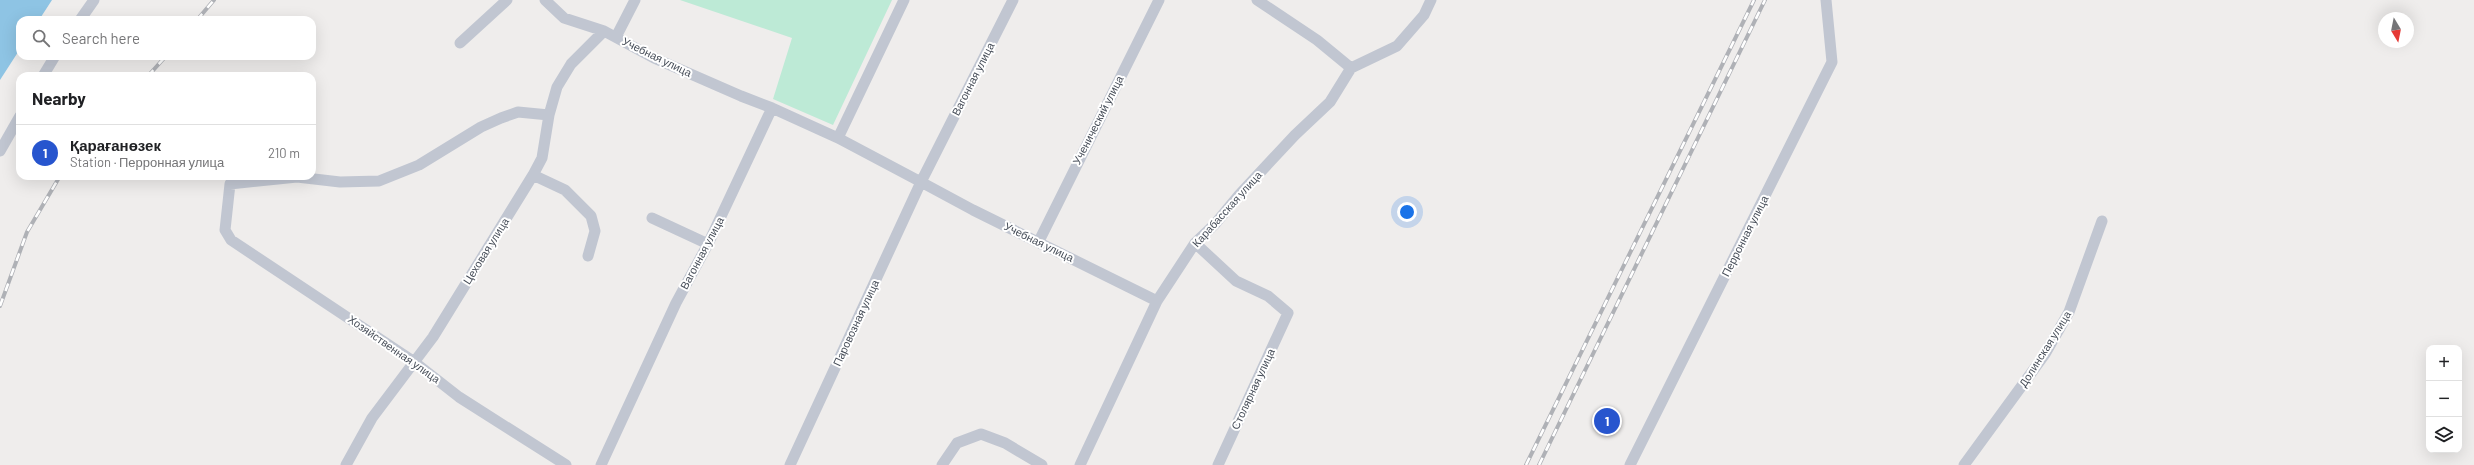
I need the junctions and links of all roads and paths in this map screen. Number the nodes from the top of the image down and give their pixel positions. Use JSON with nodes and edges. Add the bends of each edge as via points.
{"nodes":[{"id":1,"x":94,"y":0,"type":"edge"},
{"id":2,"x":507,"y":0,"type":"edge"},
{"id":3,"x":545,"y":0,"type":"edge"},
{"id":4,"x":635,"y":0,"type":"edge"},
{"id":5,"x":904,"y":0,"type":"edge"},
{"id":6,"x":1013,"y":0,"type":"edge"},
{"id":7,"x":1159,"y":0,"type":"edge"},
{"id":8,"x":1257,"y":0,"type":"edge"},
{"id":9,"x":1431,"y":0,"type":"edge"},
{"id":10,"x":1826,"y":0,"type":"edge"},
{"id":11,"x":83,"y":16,"type":"edge"},
{"id":12,"x":604,"y":31,"type":"junction"},
{"id":13,"x":616,"y":37,"type":"junction"},
{"id":14,"x":460,"y":43,"type":"dead end"},
{"id":15,"x":53,"y":60,"type":"edge"},
{"id":16,"x":1352,"y":68,"type":"junction"},
{"id":17,"x":45,"y":72,"type":"edge"},
{"id":18,"x":772,"y":108,"type":"junction"},
{"id":19,"x":549,"y":115,"type":"junction"},
{"id":20,"x":16,"y":123,"type":"edge"},
{"id":21,"x":838,"y":138,"type":"junction"},
{"id":22,"x":0,"y":151,"type":"edge"},
{"id":23,"x":533,"y":175,"type":"junction"},
{"id":24,"x":316,"y":179,"type":"edge"},
{"id":25,"x":268,"y":180,"type":"edge"},
{"id":26,"x":921,"y":182,"type":"junction"},
{"id":27,"x":652,"y":218,"type":"dead end"},
{"id":28,"x":2102,"y":221,"type":"dead end"},
{"id":29,"x":1039,"y":241,"type":"junction"},
{"id":30,"x":1195,"y":243,"type":"junction"},
{"id":31,"x":708,"y":244,"type":"junction"},
{"id":32,"x":588,"y":256,"type":"dead end"},
{"id":33,"x":1157,"y":301,"type":"junction"},
{"id":34,"x":413,"y":361,"type":"junction"},
{"id":35,"x":346,"y":465,"type":"edge"},
{"id":36,"x":566,"y":465,"type":"edge"},
{"id":37,"x":600,"y":465,"type":"edge"},
{"id":38,"x":790,"y":465,"type":"edge"},
{"id":39,"x":942,"y":465,"type":"edge"},
{"id":40,"x":1042,"y":465,"type":"edge"},
{"id":41,"x":1080,"y":465,"type":"edge"},
{"id":42,"x":1218,"y":465,"type":"edge"},
{"id":43,"x":1630,"y":465,"type":"edge"},
{"id":44,"x":1964,"y":465,"type":"edge"}],
"edges":[{"from":1,"to":11,"type":"street"},
{"from":2,"to":14,"type":"street"},
{"from":3,"to":12,"type":"street","name":"Учебная улица","via":[[564,18]]},
{"from":4,"to":13,"type":"street"},
{"from":5,"to":21,"type":"street"},
{"from":6,"to":26,"type":"street","name":"Вагонная улица"},
{"from":7,"to":29,"type":"street","name":"Ученический улица"},
{"from":8,"to":16,"type":"street","via":[[1317,40]]},
{"from":9,"to":16,"type":"street","via":[[1424,15],[1397,46]]},
{"from":10,"to":43,"type":"street","name":"Перронная улица","via":[[1832,62]]},
{"from":12,"to":13,"type":"street","name":"Учебная улица"},
{"from":12,"to":19,"type":"street","name":"Цеховая улица","via":[[571,64],[557,87]]},
{"from":13,"to":18,"type":"street","name":"Учебная улица","via":[[654,58]]},
{"from":15,"to":17,"type":"street"},
{"from":16,"to":30,"type":"street","name":"Карабасская улица","via":[[1330,102],[1295,135]]},
{"from":18,"to":21,"type":"street"},
{"from":18,"to":31,"type":"street","name":"Вагонная улица"},
{"from":19,"to":23,"type":"street","name":"Цеховая улица","via":[[542,158]]},
{"from":19,"to":24,"type":"street","name":"Хозяйственная улица","via":[[518,112],[501,118],[481,127],[419,165],[379,181],[340,182]]},
{"from":20,"to":22,"type":"street"},
{"from":21,"to":26,"type":"street"},
{"from":23,"to":32,"type":"street","via":[[565,190],[591,216],[595,231]]},
{"from":23,"to":34,"type":"street","name":"Цеховая улица","via":[[433,337]]},
{"from":25,"to":34,"type":"street","name":"Хозяйственная улица","via":[[230,184],[225,230],[231,240]]},
{"from":26,"to":29,"type":"street","name":"Учебная улица"},
{"from":26,"to":38,"type":"street","name":"Паровозная улица"},
{"from":27,"to":31,"type":"street"},
{"from":28,"to":44,"type":"street","name":"Долинская улица","via":[[2069,312],[2045,354]]},
{"from":29,"to":33,"type":"street","name":"Учебная улица"},
{"from":30,"to":33,"type":"street","name":"Карабасская улица"},
{"from":30,"to":42,"type":"street","name":"Столярная улица","via":[[1236,280],[1268,296],[1288,313]]},
{"from":31,"to":37,"type":"street","name":"Вагонная улица","via":[[676,303]]},
{"from":33,"to":41,"type":"street","name":"Карабасская улица"},
{"from":34,"to":35,"type":"street","name":"Цеховая улица","via":[[372,418]]},
{"from":34,"to":36,"type":"street","name":"Хозяйственная улица","via":[[459,396]]},
{"from":39,"to":40,"type":"street","via":[[957,442],[981,434],[1005,443]]}]}
